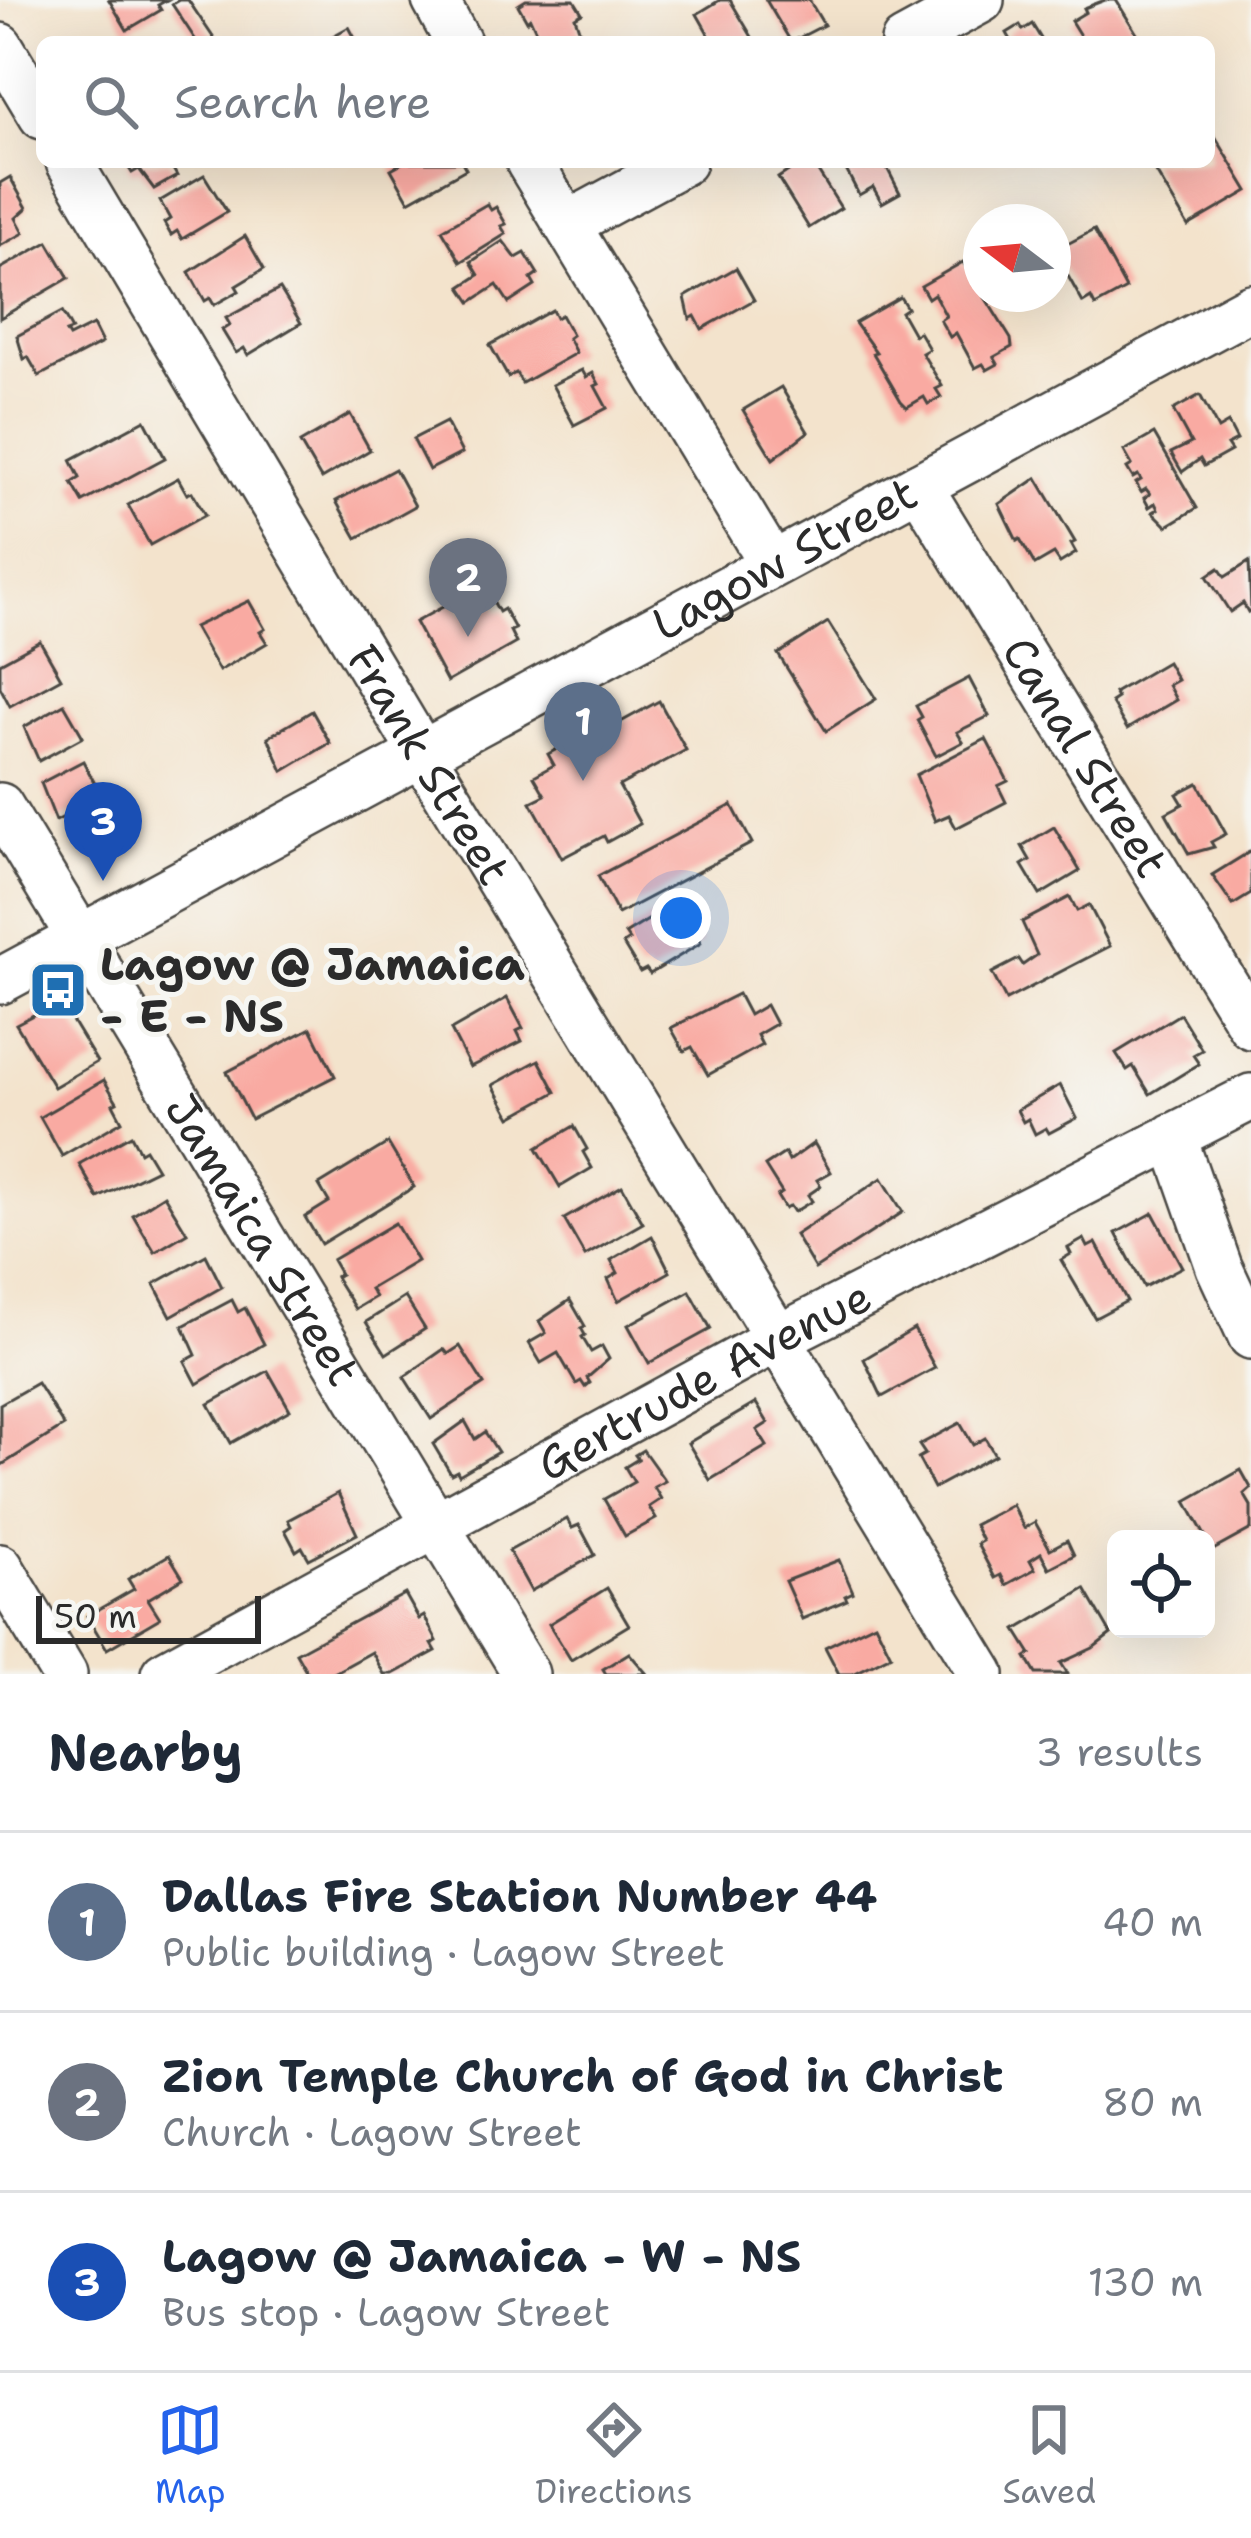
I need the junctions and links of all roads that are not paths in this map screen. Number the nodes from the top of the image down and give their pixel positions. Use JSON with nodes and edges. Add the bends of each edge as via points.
{"nodes":[{"id":1,"x":435,"y":0,"type":"edge"},
{"id":2,"x":981,"y":0,"type":"edge"},
{"id":3,"x":455,"y":36,"type":"edge"},
{"id":4,"x":915,"y":36,"type":"edge"},
{"id":5,"x":0,"y":46,"type":"edge"},
{"id":6,"x":36,"y":106,"type":"edge"},
{"id":7,"x":73,"y":168,"type":"edge"},
{"id":8,"x":534,"y":168,"type":"edge"},
{"id":9,"x":672,"y":168,"type":"edge"},
{"id":10,"x":570,"y":224,"type":"junction"},
{"id":11,"x":1251,"y":307,"type":"edge"},
{"id":12,"x":919,"y":486,"type":"junction"},
{"id":13,"x":772,"y":564,"type":"junction"},
{"id":14,"x":421,"y":752,"type":"junction"},
{"id":15,"x":0,"y":806,"type":"edge"},
{"id":16,"x":80,"y":938,"type":"junction"},
{"id":17,"x":0,"y":982,"type":"edge"},
{"id":18,"x":1251,"y":1026,"type":"edge"},
{"id":19,"x":1251,"y":1097,"type":"edge"},
{"id":20,"x":1173,"y":1136,"type":"junction"},
{"id":21,"x":1251,"y":1336,"type":"edge"},
{"id":22,"x":780,"y":1337,"type":"junction"},
{"id":23,"x":438,"y":1527,"type":"junction"},
{"id":24,"x":0,"y":1567,"type":"edge"},
{"id":25,"x":64,"y":1674,"type":"edge"},
{"id":26,"x":164,"y":1674,"type":"edge"},
{"id":27,"x":526,"y":1674,"type":"edge"},
{"id":28,"x":982,"y":1674,"type":"edge"}],
"edges":[{"from":1,"to":3,"type":"street"},
{"from":2,"to":4,"type":"street"},
{"from":5,"to":6,"type":"street"},
{"from":7,"to":14,"type":"street","name":"Frank Street"},
{"from":8,"to":10,"type":"street"},
{"from":9,"to":10,"type":"street"},
{"from":10,"to":13,"type":"street"},
{"from":11,"to":12,"type":"street","name":"Lagow Street"},
{"from":12,"to":13,"type":"street","name":"Lagow Street"},
{"from":12,"to":18,"type":"street","name":"Canal Street"},
{"from":13,"to":14,"type":"street","name":"Lagow Street"},
{"from":14,"to":16,"type":"street","name":"Lagow Street"},
{"from":14,"to":22,"type":"street","name":"Frank Street"},
{"from":15,"to":16,"type":"street","name":"Jamaica Street"},
{"from":16,"to":17,"type":"street","name":"Lagow Street"},
{"from":16,"to":23,"type":"street","name":"Jamaica Street"},
{"from":19,"to":20,"type":"street","name":"Gertrude Avenue"},
{"from":20,"to":21,"type":"street"},
{"from":20,"to":22,"type":"street","name":"Gertrude Avenue"},
{"from":22,"to":23,"type":"street","name":"Gertrude Avenue"},
{"from":22,"to":28,"type":"street","name":"Frank Street"},
{"from":23,"to":26,"type":"street","name":"Gertrude Avenue"},
{"from":23,"to":27,"type":"street","name":"Jamaica Street"},
{"from":24,"to":25,"type":"street"}]}
